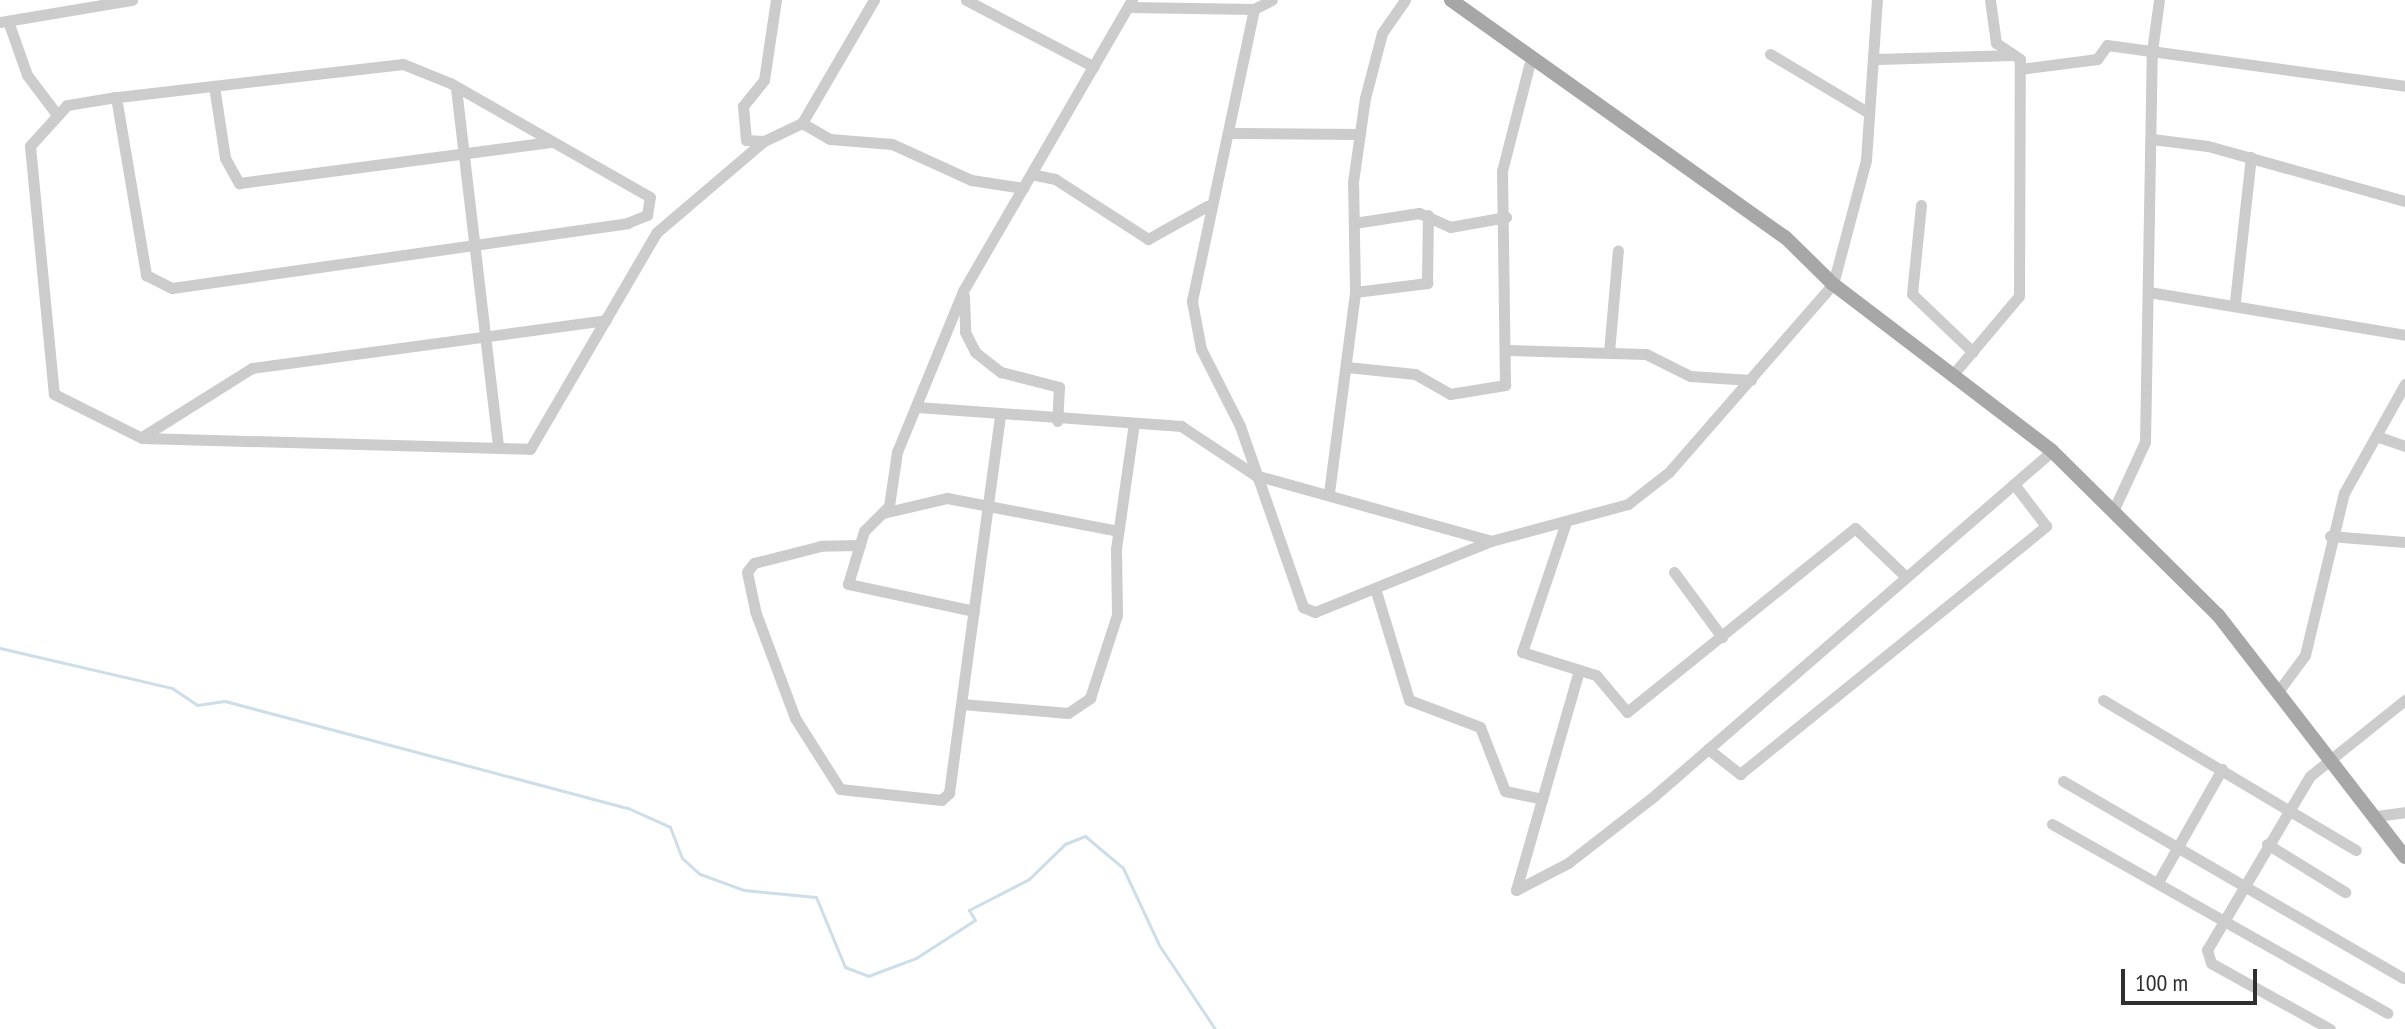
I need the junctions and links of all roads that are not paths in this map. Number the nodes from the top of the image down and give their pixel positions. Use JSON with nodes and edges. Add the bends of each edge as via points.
{"nodes":[{"id":1,"x":132,"y":0,"type":"edge"},
{"id":2,"x":776,"y":0,"type":"edge"},
{"id":3,"x":874,"y":0,"type":"edge"},
{"id":4,"x":966,"y":0,"type":"edge"},
{"id":5,"x":1272,"y":0,"type":"edge"},
{"id":6,"x":1405,"y":0,"type":"edge"},
{"id":7,"x":1451,"y":0,"type":"edge"},
{"id":8,"x":1877,"y":0,"type":"edge"},
{"id":9,"x":1990,"y":0,"type":"edge"},
{"id":10,"x":2159,"y":0,"type":"edge"},
{"id":11,"x":1130,"y":4,"type":"edge"},
{"id":12,"x":1254,"y":9,"type":"junction"},
{"id":13,"x":4,"y":22,"type":"edge"},
{"id":14,"x":2152,"y":51,"type":"junction"},
{"id":15,"x":1770,"y":54,"type":"dead end"},
{"id":16,"x":2014,"y":55,"type":"junction"},
{"id":17,"x":1531,"y":58,"type":"junction"},
{"id":18,"x":1877,"y":59,"type":"junction"},
{"id":19,"x":1094,"y":67,"type":"junction"},
{"id":20,"x":2020,"y":69,"type":"junction"},
{"id":21,"x":214,"y":86,"type":"junction"},
{"id":22,"x":2405,"y":86,"type":"edge"},
{"id":23,"x":456,"y":88,"type":"junction"},
{"id":24,"x":116,"y":97,"type":"junction"},
{"id":25,"x":55,"y":112,"type":"junction"},
{"id":26,"x":1869,"y":113,"type":"junction"},
{"id":27,"x":802,"y":123,"type":"junction"},
{"id":28,"x":1233,"y":133,"type":"junction"},
{"id":29,"x":1360,"y":134,"type":"junction"},
{"id":30,"x":2152,"y":139,"type":"junction"},
{"id":31,"x":764,"y":141,"type":"junction"},
{"id":32,"x":553,"y":142,"type":"junction"},
{"id":33,"x":467,"y":150,"type":"junction"},
{"id":34,"x":1043,"y":157,"type":"junction"},
{"id":35,"x":2251,"y":157,"type":"junction"},
{"id":36,"x":1031,"y":174,"type":"junction"},
{"id":37,"x":1055,"y":179,"type":"junction"},
{"id":38,"x":1023,"y":188,"type":"junction"},
{"id":39,"x":2405,"y":201,"type":"edge"},
{"id":40,"x":1921,"y":205,"type":"dead end"},
{"id":41,"x":1207,"y":206,"type":"junction"},
{"id":42,"x":1428,"y":215,"type":"junction"},
{"id":43,"x":1506,"y":217,"type":"junction"},
{"id":44,"x":1354,"y":223,"type":"junction"},
{"id":45,"x":477,"y":246,"type":"junction"},
{"id":46,"x":1618,"y":250,"type":"dead end"},
{"id":47,"x":1833,"y":284,"type":"junction"},
{"id":48,"x":963,"y":291,"type":"junction"},
{"id":49,"x":1355,"y":292,"type":"junction"},
{"id":50,"x":2149,"y":292,"type":"junction"},
{"id":51,"x":2235,"y":301,"type":"junction"},
{"id":52,"x":606,"y":320,"type":"junction"},
{"id":53,"x":2405,"y":335,"type":"edge"},
{"id":54,"x":486,"y":342,"type":"junction"},
{"id":55,"x":1509,"y":350,"type":"junction"},
{"id":56,"x":1609,"y":352,"type":"junction"},
{"id":57,"x":1973,"y":352,"type":"junction"},
{"id":58,"x":1347,"y":367,"type":"junction"},
{"id":59,"x":1955,"y":372,"type":"junction"},
{"id":60,"x":1751,"y":380,"type":"junction"},
{"id":61,"x":2405,"y":384,"type":"edge"},
{"id":62,"x":917,"y":407,"type":"junction"},
{"id":63,"x":1000,"y":416,"type":"junction"},
{"id":64,"x":1057,"y":421,"type":"junction"},
{"id":65,"x":1134,"y":423,"type":"junction"},
{"id":66,"x":2376,"y":436,"type":"junction"},
{"id":67,"x":142,"y":438,"type":"junction"},
{"id":68,"x":2405,"y":446,"type":"edge"},
{"id":69,"x":498,"y":448,"type":"junction"},
{"id":70,"x":2052,"y":451,"type":"junction"},
{"id":71,"x":1255,"y":475,"type":"junction"},
{"id":72,"x":2014,"y":484,"type":"junction"},
{"id":73,"x":1329,"y":493,"type":"junction"},
{"id":74,"x":986,"y":508,"type":"junction"},
{"id":75,"x":2114,"y":509,"type":"junction"},
{"id":76,"x":883,"y":513,"type":"junction"},
{"id":77,"x":1565,"y":525,"type":"junction"},
{"id":78,"x":1118,"y":531,"type":"junction"},
{"id":79,"x":2330,"y":536,"type":"junction"},
{"id":80,"x":1491,"y":541,"type":"junction"},
{"id":81,"x":2405,"y":542,"type":"edge"},
{"id":82,"x":860,"y":545,"type":"junction"},
{"id":83,"x":1674,"y":572,"type":"dead end"},
{"id":84,"x":1905,"y":576,"type":"junction"},
{"id":85,"x":1375,"y":588,"type":"junction"},
{"id":86,"x":974,"y":611,"type":"junction"},
{"id":87,"x":1722,"y":637,"type":"junction"},
{"id":88,"x":1579,"y":670,"type":"junction"},
{"id":89,"x":2280,"y":689,"type":"junction"},
{"id":90,"x":2103,"y":700,"type":"dead end"},
{"id":91,"x":2405,"y":700,"type":"edge"},
{"id":92,"x":962,"y":704,"type":"junction"},
{"id":93,"x":1708,"y":749,"type":"junction"},
{"id":94,"x":2331,"y":754,"type":"junction"},
{"id":95,"x":2222,"y":769,"type":"junction"},
{"id":96,"x":2063,"y":781,"type":"dead end"},
{"id":97,"x":1542,"y":799,"type":"junction"},
{"id":98,"x":2287,"y":807,"type":"junction"},
{"id":99,"x":2405,"y":812,"type":"edge"},
{"id":100,"x":2377,"y":816,"type":"junction"},
{"id":101,"x":2052,"y":824,"type":"dead end"},
{"id":102,"x":2267,"y":844,"type":"junction"},
{"id":103,"x":2177,"y":847,"type":"junction"},
{"id":104,"x":2356,"y":850,"type":"dead end"},
{"id":105,"x":2405,"y":857,"type":"edge"},
{"id":106,"x":2158,"y":882,"type":"junction"},
{"id":107,"x":2243,"y":885,"type":"junction"},
{"id":108,"x":2345,"y":892,"type":"dead end"},
{"id":109,"x":2224,"y":917,"type":"junction"},
{"id":110,"x":2403,"y":978,"type":"dead end"},
{"id":111,"x":2387,"y":1013,"type":"dead end"},
{"id":112,"x":2330,"y":1029,"type":"edge"}],
"edges":[{"from":1,"to":13,"type":"street"},
{"from":2,"to":31,"type":"street","via":[[764,80],[743,106],[746,140]]},
{"from":3,"to":27,"type":"street"},
{"from":4,"to":19,"type":"street"},
{"from":5,"to":12,"type":"street"},
{"from":6,"to":29,"type":"street","via":[[1382,33]]},
{"from":7,"to":17,"type":"main road"},
{"from":8,"to":18,"type":"street"},
{"from":9,"to":16,"type":"street","via":[[1996,43]]},
{"from":10,"to":14,"type":"street"},
{"from":11,"to":12,"type":"street"},
{"from":11,"to":19,"type":"street"},
{"from":12,"to":28,"type":"street"},
{"from":13,"to":25,"type":"street","via":[[27,75]]},
{"from":14,"to":20,"type":"street","via":[[2107,45],[2097,59]]},
{"from":14,"to":22,"type":"street"},
{"from":14,"to":30,"type":"street"},
{"from":15,"to":26,"type":"street"},
{"from":16,"to":18,"type":"street"},
{"from":16,"to":20,"type":"street"},
{"from":17,"to":43,"type":"street","via":[[1504,154]]},
{"from":17,"to":47,"type":"main road","via":[[1785,237]]},
{"from":18,"to":26,"type":"street"},
{"from":19,"to":34,"type":"street"},
{"from":20,"to":57,"type":"street","via":[[2019,296]]},
{"from":21,"to":23,"type":"street","via":[[403,64]]},
{"from":21,"to":24,"type":"street"},
{"from":21,"to":33,"type":"street","via":[[225,158],[239,183]]},
{"from":23,"to":32,"type":"street"},
{"from":23,"to":33,"type":"street"},
{"from":24,"to":25,"type":"street"},
{"from":24,"to":45,"type":"street","via":[[146,275],[172,288]]},
{"from":25,"to":67,"type":"street","via":[[28,159],[54,394]]},
{"from":26,"to":47,"type":"street","via":[[1858,203]]},
{"from":27,"to":31,"type":"street"},
{"from":27,"to":38,"type":"street","via":[[830,139],[892,144],[971,180]]},
{"from":28,"to":29,"type":"street"},
{"from":28,"to":41,"type":"street"},
{"from":29,"to":44,"type":"street"},
{"from":30,"to":35,"type":"street"},
{"from":30,"to":50,"type":"street"},
{"from":31,"to":52,"type":"street","via":[[657,232]]},
{"from":32,"to":33,"type":"street"},
{"from":32,"to":45,"type":"street","via":[[650,197],[647,215]]},
{"from":33,"to":45,"type":"street"},
{"from":34,"to":36,"type":"street"},
{"from":34,"to":37,"type":"street"},
{"from":35,"to":39,"type":"street"},
{"from":35,"to":51,"type":"street"},
{"from":36,"to":37,"type":"street"},
{"from":36,"to":38,"type":"street"},
{"from":37,"to":41,"type":"street","via":[[1148,239]]},
{"from":38,"to":48,"type":"street"},
{"from":40,"to":57,"type":"street","via":[[1912,294]]},
{"from":41,"to":71,"type":"street","via":[[1191,284],[1195,323]]},
{"from":42,"to":43,"type":"street","via":[[1450,227]]},
{"from":42,"to":44,"type":"street"},
{"from":42,"to":49,"type":"street","via":[[1427,283]]},
{"from":43,"to":55,"type":"street"},
{"from":44,"to":49,"type":"street"},
{"from":45,"to":54,"type":"street"},
{"from":46,"to":56,"type":"street"},
{"from":47,"to":59,"type":"main road"},
{"from":47,"to":60,"type":"street"},
{"from":48,"to":62,"type":"street"},
{"from":48,"to":64,"type":"street","via":[[965,332],[975,352],[1001,372],[1059,387]]},
{"from":49,"to":58,"type":"street"},
{"from":50,"to":51,"type":"street"},
{"from":50,"to":75,"type":"street","via":[[2145,442]]},
{"from":51,"to":53,"type":"street"},
{"from":52,"to":54,"type":"street"},
{"from":52,"to":69,"type":"street","via":[[537,446]]},
{"from":54,"to":67,"type":"street","via":[[252,368]]},
{"from":54,"to":69,"type":"street"},
{"from":55,"to":56,"type":"street"},
{"from":55,"to":58,"type":"street","via":[[1501,388],[1450,394],[1415,374]]},
{"from":56,"to":60,"type":"street","via":[[1655,356],[1690,376]]},
{"from":57,"to":59,"type":"street"},
{"from":58,"to":73,"type":"street"},
{"from":59,"to":70,"type":"main road"},
{"from":60,"to":77,"type":"street","via":[[1648,489]]},
{"from":61,"to":66,"type":"street"},
{"from":62,"to":63,"type":"street"},
{"from":62,"to":76,"type":"street"},
{"from":63,"to":64,"type":"street"},
{"from":63,"to":74,"type":"street"},
{"from":64,"to":65,"type":"street"},
{"from":65,"to":71,"type":"street","via":[[1189,429]]},
{"from":65,"to":78,"type":"street"},
{"from":66,"to":68,"type":"street"},
{"from":66,"to":79,"type":"street"},
{"from":67,"to":69,"type":"street"},
{"from":70,"to":72,"type":"street"},
{"from":70,"to":75,"type":"main road"},
{"from":71,"to":73,"type":"street"},
{"from":71,"to":85,"type":"street","via":[[1303,607],[1315,612]]},
{"from":72,"to":84,"type":"street"},
{"from":72,"to":93,"type":"street","via":[[2046,526],[1740,774]]},
{"from":73,"to":80,"type":"street"},
{"from":74,"to":76,"type":"street","via":[[947,498]]},
{"from":74,"to":78,"type":"street"},
{"from":74,"to":86,"type":"street"},
{"from":75,"to":89,"type":"main road"},
{"from":76,"to":82,"type":"street","via":[[869,523]]},
{"from":77,"to":80,"type":"street"},
{"from":77,"to":88,"type":"street","via":[[1522,652]]},
{"from":78,"to":92,"type":"street","via":[[1117,615],[1086,704],[1068,713]]},
{"from":79,"to":81,"type":"street"},
{"from":79,"to":89,"type":"street","via":[[2308,645]]},
{"from":80,"to":85,"type":"street"},
{"from":82,"to":86,"type":"street","via":[[849,587]]},
{"from":82,"to":92,"type":"street","via":[[821,546],[754,563],[747,572],[795,718],[840,789],[946,798]]},
{"from":83,"to":87,"type":"street"},
{"from":84,"to":87,"type":"street","via":[[1855,528]]},
{"from":84,"to":93,"type":"street"},
{"from":85,"to":97,"type":"street","via":[[1409,700],[1480,727],[1505,791]]},
{"from":86,"to":92,"type":"street"},
{"from":87,"to":88,"type":"street","via":[[1632,712],[1602,678]]},
{"from":88,"to":97,"type":"street"},
{"from":89,"to":94,"type":"main road"},
{"from":90,"to":95,"type":"street"},
{"from":91,"to":94,"type":"street"},
{"from":93,"to":97,"type":"street","via":[[1568,863],[1516,890]]},
{"from":94,"to":98,"type":"street"},
{"from":94,"to":100,"type":"main road"},
{"from":95,"to":98,"type":"street"},
{"from":95,"to":103,"type":"street"},
{"from":96,"to":103,"type":"street"},
{"from":98,"to":102,"type":"street"},
{"from":98,"to":104,"type":"street"},
{"from":99,"to":100,"type":"street"},
{"from":100,"to":105,"type":"main road"},
{"from":101,"to":106,"type":"street"},
{"from":102,"to":107,"type":"street"},
{"from":102,"to":108,"type":"street"},
{"from":103,"to":106,"type":"street"},
{"from":103,"to":107,"type":"street"},
{"from":106,"to":109,"type":"street"},
{"from":107,"to":109,"type":"street"},
{"from":107,"to":110,"type":"street"},
{"from":109,"to":111,"type":"street"},
{"from":109,"to":112,"type":"street","via":[[2207,950],[2211,963]]}]}
